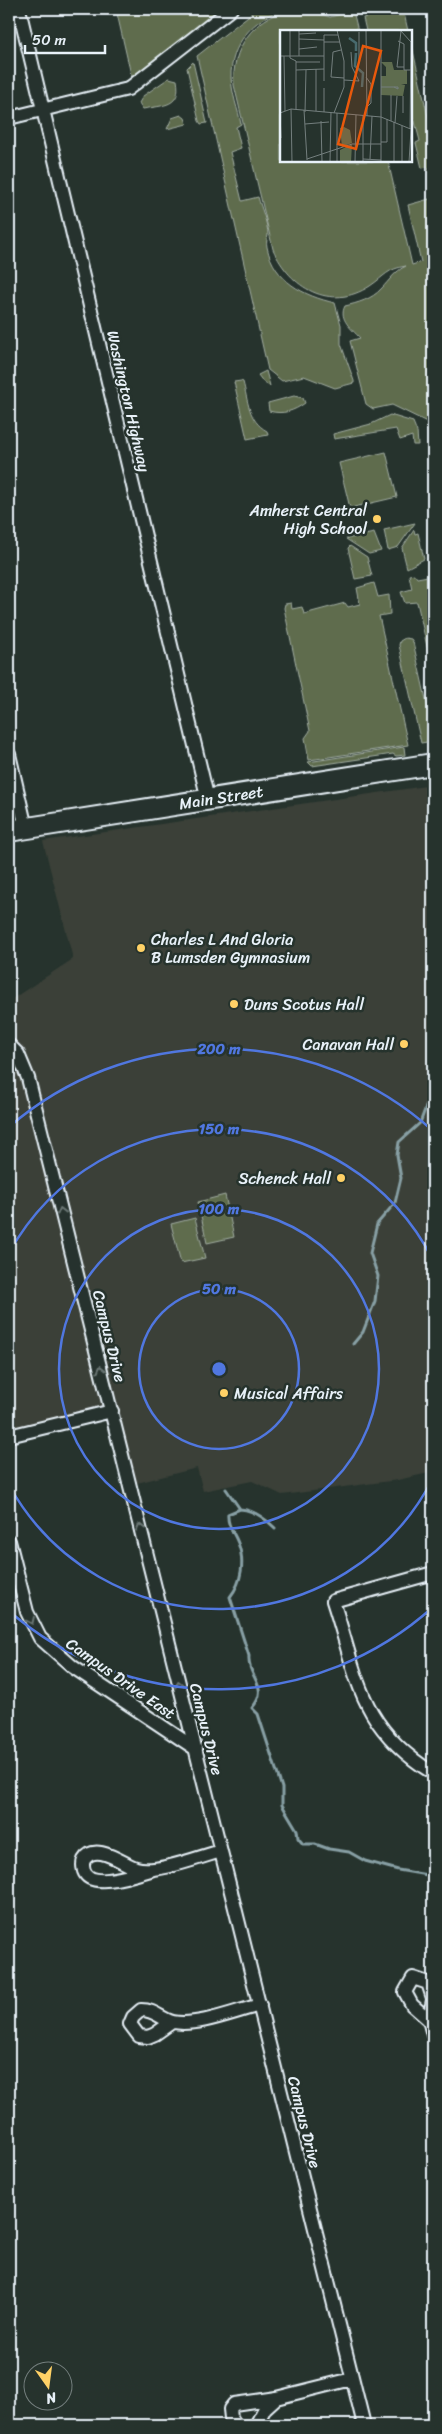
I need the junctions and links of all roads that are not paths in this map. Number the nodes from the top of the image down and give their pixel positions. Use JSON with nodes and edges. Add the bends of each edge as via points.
{"nodes":[{"id":1,"x":19,"y":9,"type":"edge"},
{"id":2,"x":230,"y":9,"type":"edge"},
{"id":3,"x":43,"y":110,"type":"junction"},
{"id":4,"x":9,"y":118,"type":"edge"},
{"id":5,"x":9,"y":754,"type":"edge"},
{"id":6,"x":433,"y":764,"type":"edge"},
{"id":7,"x":208,"y":800,"type":"junction"},
{"id":8,"x":18,"y":829,"type":"edge"},
{"id":9,"x":9,"y":1045,"type":"edge"},
{"id":10,"x":112,"y":1411,"type":"junction"},
{"id":11,"x":9,"y":1436,"type":"edge"},
{"id":12,"x":9,"y":1541,"type":"edge"},
{"id":13,"x":433,"y":1574,"type":"edge"},
{"id":14,"x":196,"y":1749,"type":"junction"},
{"id":15,"x":433,"y":1773,"type":"edge"},
{"id":16,"x":221,"y":1851,"type":"junction"},
{"id":17,"x":154,"y":1869,"type":"junction"},
{"id":18,"x":433,"y":1999,"type":"edge"},
{"id":19,"x":260,"y":2005,"type":"junction"},
{"id":20,"x":429,"y":2020,"type":"junction"},
{"id":21,"x":172,"y":2022,"type":"dead end"},
{"id":22,"x":433,"y":2036,"type":"edge"},
{"id":23,"x":352,"y":2379,"type":"junction"},
{"id":24,"x":276,"y":2398,"type":"junction"},
{"id":25,"x":236,"y":2425,"type":"edge"},
{"id":26,"x":256,"y":2425,"type":"edge"},
{"id":27,"x":364,"y":2425,"type":"edge"}],
"edges":[{"from":1,"to":3,"type":"street","name":"Washington Highway"},
{"from":2,"to":3,"type":"street","via":[[128,89]]},
{"from":3,"to":4,"type":"street"},
{"from":3,"to":7,"type":"street","name":"Washington Highway"},
{"from":5,"to":8,"type":"street"},
{"from":6,"to":7,"type":"main road","name":"Main Street"},
{"from":7,"to":8,"type":"main road","name":"Main Street"},
{"from":10,"to":9,"type":"street","name":"Campus Drive","one_way":true,"via":[[28,1078],[18,1054]]},
{"from":10,"to":11,"type":"street"},
{"from":14,"to":10,"type":"street","name":"Campus Drive","one_way":true},
{"from":12,"to":14,"type":"street","name":"Campus Drive East","one_way":true,"via":[[27,1612],[40,1638],[73,1667]]},
{"from":13,"to":15,"type":"street","via":[[333,1601],[351,1666],[370,1712],[398,1747]]},
{"from":14,"to":16,"type":"street","name":"Campus Drive"},
{"from":16,"to":17,"type":"street"},
{"from":16,"to":19,"type":"street","name":"Campus Drive"},
{"from":17,"to":17,"type":"street","via":[[136,1868],[98,1853],[90,1854],[83,1864],[90,1880],[101,1881]]},
{"from":18,"to":20,"type":"street"},
{"from":18,"to":20,"type":"street","via":[[428,1983],[413,1978],[405,1992],[412,2005]]},
{"from":19,"to":21,"type":"street","via":[[195,2022]]},
{"from":19,"to":23,"type":"street","name":"Campus Drive"},
{"from":20,"to":22,"type":"street"},
{"from":23,"to":24,"type":"street"},
{"from":23,"to":27,"type":"street","name":"Campus Drive"},
{"from":24,"to":25,"type":"street","via":[[234,2404],[230,2409]]},
{"from":24,"to":26,"type":"street","via":[[265,2408]]}]}
